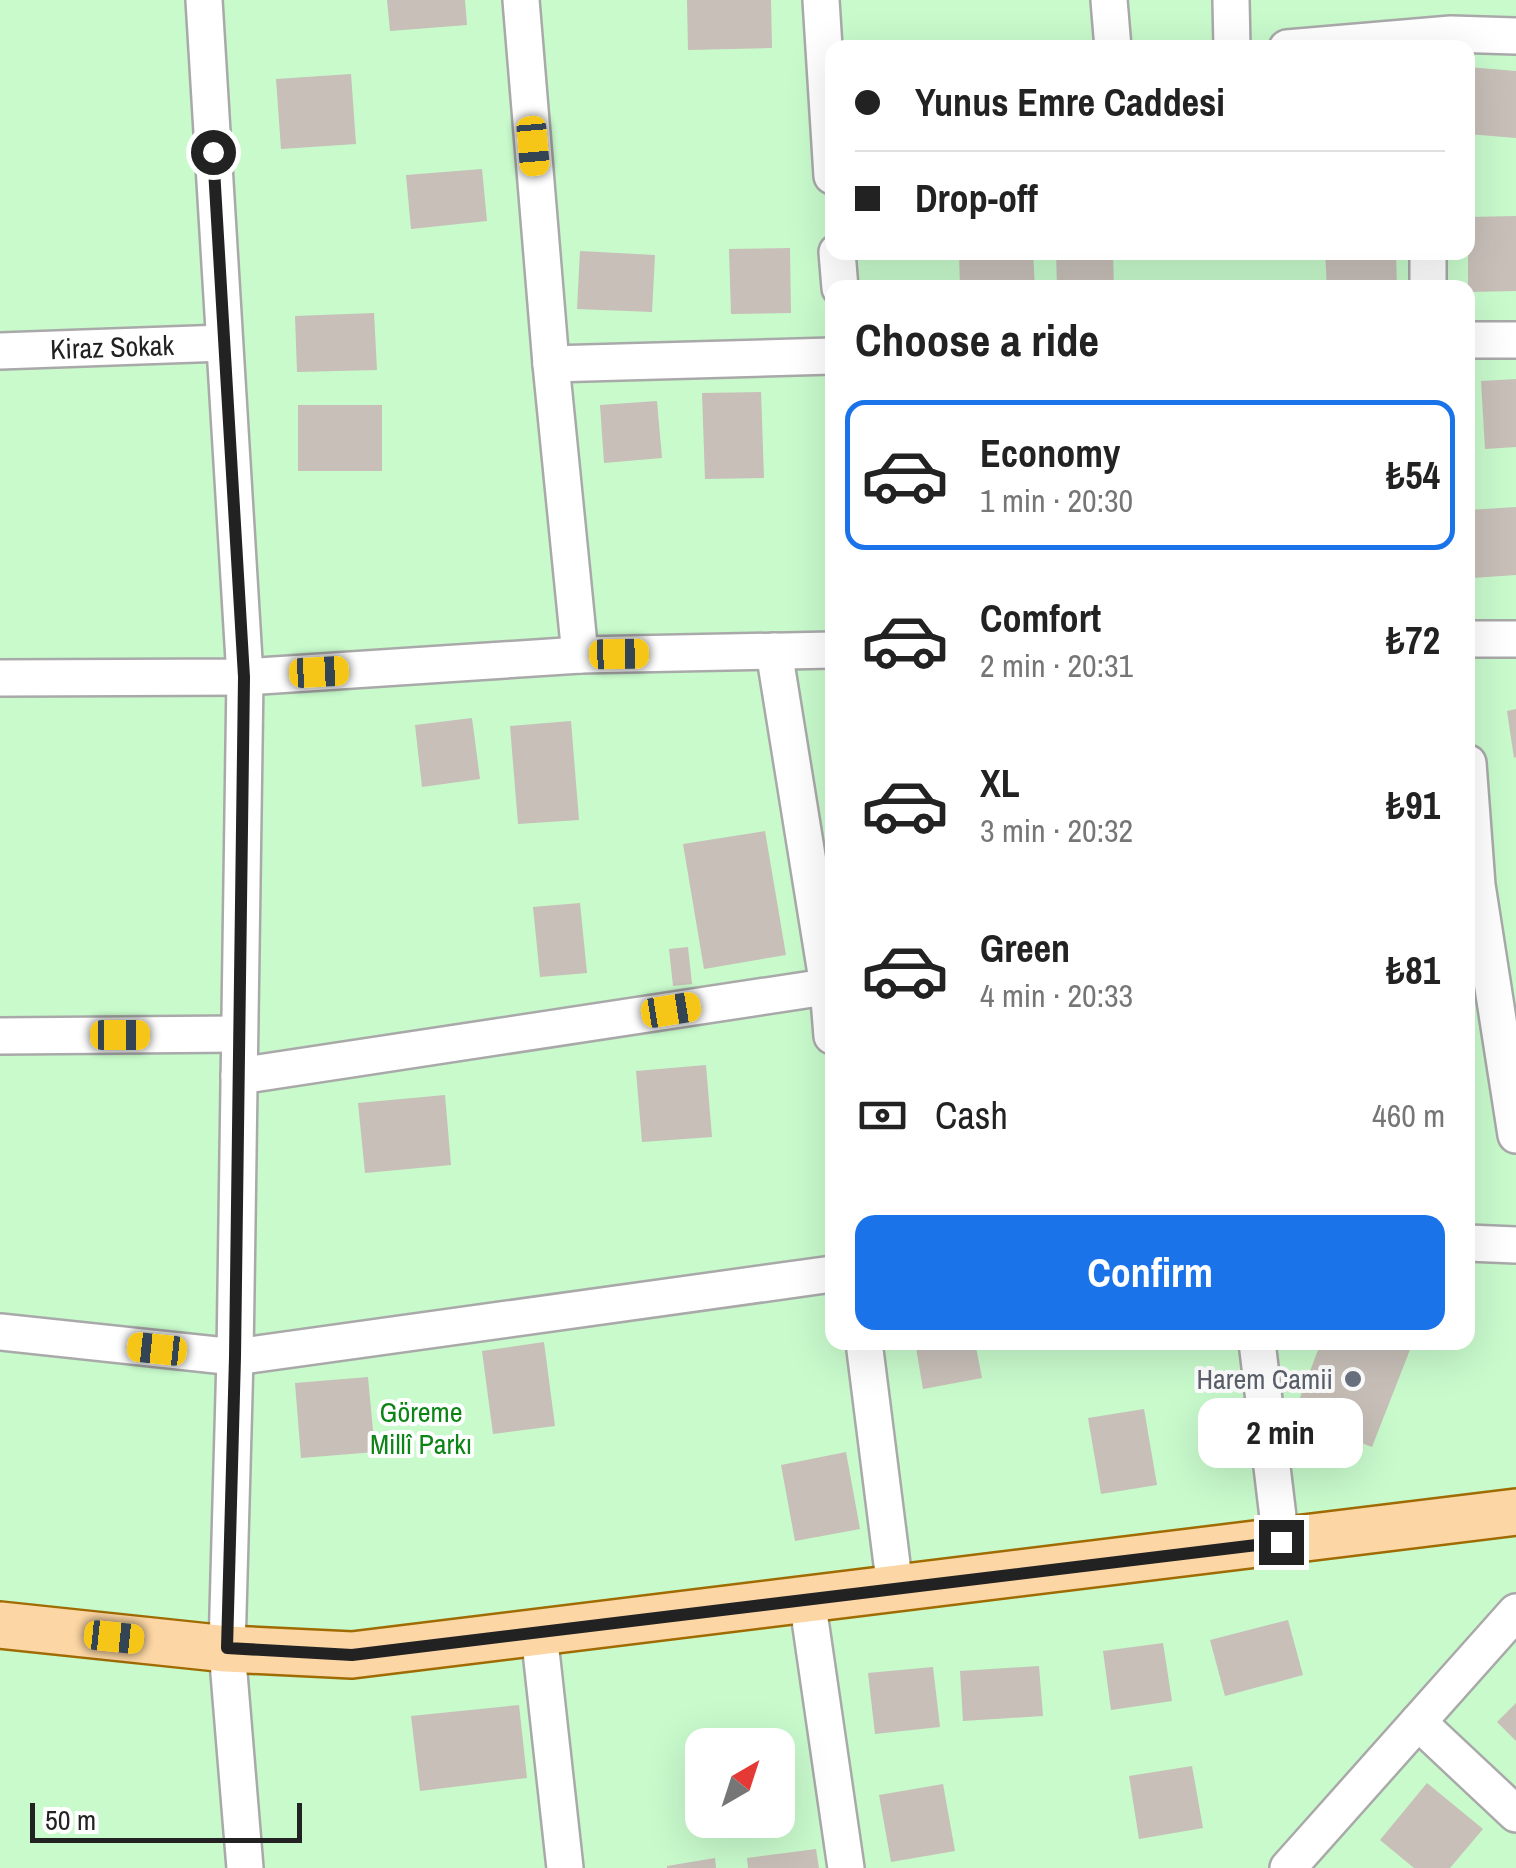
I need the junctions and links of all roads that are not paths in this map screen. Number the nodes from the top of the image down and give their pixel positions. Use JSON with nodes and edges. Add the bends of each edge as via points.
{"nodes":[{"id":1,"x":204,"y":0,"type":"edge"},
{"id":2,"x":521,"y":0,"type":"edge"},
{"id":3,"x":822,"y":0,"type":"edge"},
{"id":4,"x":1109,"y":0,"type":"edge"},
{"id":5,"x":1231,"y":0,"type":"edge"},
{"id":6,"x":1452,"y":27,"type":"edge"},
{"id":7,"x":1516,"y":36,"type":"edge"},
{"id":8,"x":826,"y":40,"type":"edge"},
{"id":9,"x":1112,"y":40,"type":"edge"},
{"id":10,"x":1232,"y":40,"type":"edge"},
{"id":11,"x":1350,"y":40,"type":"edge"},
{"id":12,"x":1475,"y":340,"type":"edge"},
{"id":13,"x":1516,"y":340,"type":"edge"},
{"id":14,"x":224,"y":343,"type":"junction"},
{"id":15,"x":0,"y":351,"type":"edge"},
{"id":16,"x":825,"y":356,"type":"edge"},
{"id":17,"x":551,"y":364,"type":"junction"},
{"id":18,"x":1475,"y":638,"type":"edge"},
{"id":19,"x":1516,"y":639,"type":"edge"},
{"id":20,"x":825,"y":650,"type":"edge"},
{"id":21,"x":774,"y":651,"type":"junction"},
{"id":22,"x":580,"y":655,"type":"junction"},
{"id":23,"x":244,"y":677,"type":"junction"},
{"id":24,"x":0,"y":678,"type":"edge"},
{"id":25,"x":1475,"y":870,"type":"edge"},
{"id":26,"x":1477,"y":954,"type":"edge"},
{"id":27,"x":825,"y":956,"type":"edge"},
{"id":28,"x":825,"y":987,"type":"edge"},
{"id":29,"x":1507,"y":1022,"type":"edge"},
{"id":30,"x":240,"y":1034,"type":"junction"},
{"id":31,"x":0,"y":1036,"type":"edge"},
{"id":32,"x":239,"y":1076,"type":"junction"},
{"id":33,"x":1516,"y":1135,"type":"edge"},
{"id":34,"x":1475,"y":1243,"type":"edge"},
{"id":35,"x":1516,"y":1245,"type":"edge"},
{"id":36,"x":825,"y":1275,"type":"edge"},
{"id":37,"x":0,"y":1332,"type":"edge"},
{"id":38,"x":865,"y":1350,"type":"edge"},
{"id":39,"x":1258,"y":1350,"type":"edge"},
{"id":40,"x":235,"y":1357,"type":"junction"},
{"id":41,"x":1516,"y":1512,"type":"edge"},
{"id":42,"x":1281,"y":1542,"type":"junction"},
{"id":43,"x":895,"y":1588,"type":"junction"},
{"id":44,"x":807,"y":1599,"type":"junction"},
{"id":45,"x":1516,"y":1612,"type":"edge"},
{"id":46,"x":0,"y":1626,"type":"edge"},
{"id":47,"x":539,"y":1632,"type":"junction"},
{"id":48,"x":227,"y":1648,"type":"junction"},
{"id":49,"x":1418,"y":1722,"type":"junction"},
{"id":50,"x":1516,"y":1814,"type":"edge"},
{"id":51,"x":245,"y":1868,"type":"edge"},
{"id":52,"x":566,"y":1868,"type":"edge"},
{"id":53,"x":846,"y":1868,"type":"edge"},
{"id":54,"x":1288,"y":1868,"type":"edge"}],
"edges":[{"from":1,"to":14,"type":"street"},
{"from":2,"to":17,"type":"street"},
{"from":3,"to":8,"type":"street"},
{"from":4,"to":9,"type":"street"},
{"from":5,"to":10,"type":"street"},
{"from":6,"to":7,"type":"street"},
{"from":6,"to":11,"type":"street"},
{"from":12,"to":13,"type":"street"},
{"from":14,"to":15,"type":"street","name":"Kiraz Sokak"},
{"from":14,"to":23,"type":"street"},
{"from":16,"to":17,"type":"street"},
{"from":17,"to":22,"type":"street"},
{"from":18,"to":19,"type":"street"},
{"from":20,"to":21,"type":"street"},
{"from":21,"to":22,"type":"street"},
{"from":21,"to":27,"type":"street"},
{"from":22,"to":23,"type":"street"},
{"from":23,"to":24,"type":"street"},
{"from":23,"to":30,"type":"street"},
{"from":25,"to":26,"type":"street"},
{"from":26,"to":29,"type":"street"},
{"from":28,"to":32,"type":"street"},
{"from":29,"to":33,"type":"street"},
{"from":30,"to":31,"type":"street"},
{"from":30,"to":32,"type":"street"},
{"from":32,"to":40,"type":"street"},
{"from":34,"to":35,"type":"street"},
{"from":36,"to":40,"type":"street"},
{"from":37,"to":40,"type":"street"},
{"from":38,"to":43,"type":"street"},
{"from":39,"to":42,"type":"street"},
{"from":40,"to":48,"type":"street"},
{"from":41,"to":42,"type":"main road"},
{"from":42,"to":43,"type":"main road"},
{"from":43,"to":44,"type":"main road"},
{"from":44,"to":47,"type":"main road"},
{"from":44,"to":53,"type":"street"},
{"from":45,"to":49,"type":"street"},
{"from":46,"to":48,"type":"main road"},
{"from":47,"to":48,"type":"main road","via":[[352,1655]]},
{"from":47,"to":52,"type":"street"},
{"from":48,"to":51,"type":"street"},
{"from":49,"to":50,"type":"street"},
{"from":49,"to":54,"type":"street"}]}
